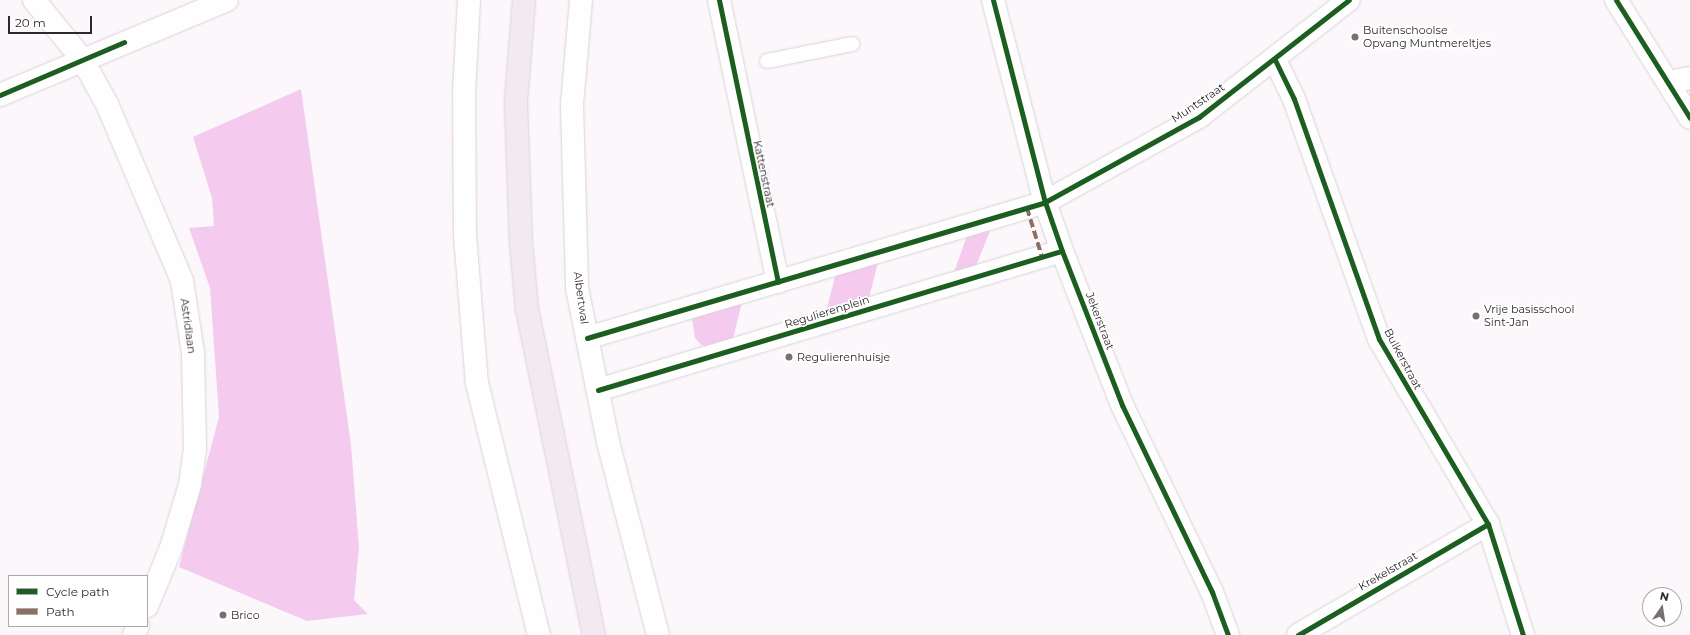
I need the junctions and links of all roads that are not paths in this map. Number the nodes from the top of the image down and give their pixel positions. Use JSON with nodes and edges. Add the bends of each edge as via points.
{"nodes":[{"id":1,"x":34,"y":0,"type":"edge"},
{"id":2,"x":227,"y":0,"type":"edge"},
{"id":3,"x":469,"y":0,"type":"edge"},
{"id":4,"x":524,"y":0,"type":"edge"},
{"id":5,"x":581,"y":0,"type":"edge"},
{"id":6,"x":719,"y":0,"type":"edge"},
{"id":7,"x":993,"y":0,"type":"edge"},
{"id":8,"x":1349,"y":0,"type":"edge"},
{"id":9,"x":1616,"y":0,"type":"edge"},
{"id":10,"x":852,"y":44,"type":"dead end"},
{"id":11,"x":82,"y":59,"type":"junction"},
{"id":12,"x":1275,"y":60,"type":"junction"},
{"id":13,"x":767,"y":61,"type":"dead end"},
{"id":14,"x":1690,"y":78,"type":"edge"},
{"id":15,"x":1668,"y":82,"type":"junction"},
{"id":16,"x":0,"y":95,"type":"edge"},
{"id":17,"x":1690,"y":118,"type":"edge"},
{"id":18,"x":1045,"y":202,"type":"junction"},
{"id":19,"x":1062,"y":251,"type":"junction"},
{"id":20,"x":778,"y":282,"type":"junction"},
{"id":21,"x":587,"y":338,"type":"junction"},
{"id":22,"x":598,"y":390,"type":"junction"},
{"id":23,"x":1488,"y":524,"type":"junction"},
{"id":24,"x":148,"y":604,"type":"edge"},
{"id":25,"x":539,"y":635,"type":"edge"},
{"id":26,"x":594,"y":635,"type":"edge"},
{"id":27,"x":658,"y":635,"type":"edge"},
{"id":28,"x":1228,"y":635,"type":"edge"},
{"id":29,"x":1298,"y":635,"type":"edge"},
{"id":30,"x":1523,"y":635,"type":"edge"}],
"edges":[{"from":1,"to":11,"type":"street","name":"Astridlaan"},
{"from":2,"to":11,"type":"street"},
{"from":3,"to":25,"type":"street","via":[[464,92],[465,235],[477,382]]},
{"from":4,"to":26,"type":"main road","via":[[516,102],[521,244],[527,310]]},
{"from":5,"to":21,"type":"street","name":"Albertwal","via":[[572,105],[574,218],[577,288]]},
{"from":6,"to":20,"type":"street","name":"Kattenstraat","via":[[738,66]]},
{"from":7,"to":18,"type":"street","name":"Jekerstraat"},
{"from":8,"to":12,"type":"street","name":"Muntstraat"},
{"from":9,"to":15,"type":"street"},
{"from":10,"to":13,"type":"lane"},
{"from":11,"to":16,"type":"street"},
{"from":11,"to":24,"type":"street","name":"Astridlaan","via":[[107,104],[182,281],[193,353],[196,416],[190,485],[171,548]]},
{"from":12,"to":18,"type":"street","name":"Muntstraat","via":[[1199,117]]},
{"from":12,"to":23,"type":"street","name":"Bulkerstraat","via":[[1294,98],[1379,339]]},
{"from":14,"to":15,"type":"street"},
{"from":15,"to":17,"type":"street"},
{"from":18,"to":19,"type":"street","name":"Jekerstraat"},
{"from":18,"to":20,"type":"street"},
{"from":19,"to":22,"type":"street","name":"Regulierenplein"},
{"from":19,"to":28,"type":"street","name":"Jekerstraat","via":[[1122,406],[1212,592]]},
{"from":20,"to":21,"type":"street"},
{"from":21,"to":22,"type":"street","name":"Albertwal"},
{"from":22,"to":27,"type":"street","name":"Albertwal","via":[[623,506]]},
{"from":23,"to":29,"type":"street","name":"Krekelstraat"},
{"from":23,"to":30,"type":"street","name":"Bulkerstraat"}]}
